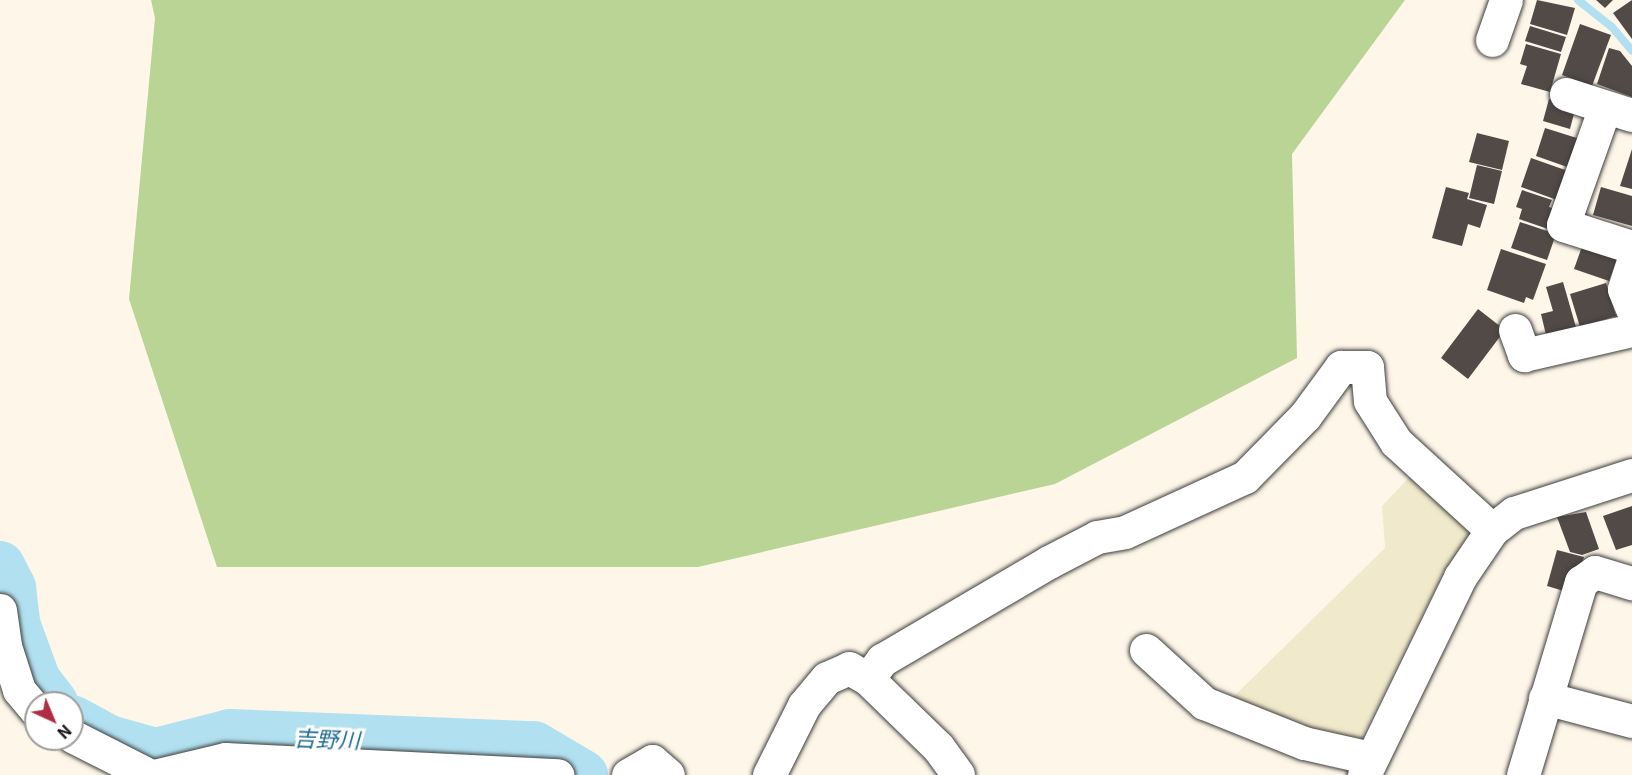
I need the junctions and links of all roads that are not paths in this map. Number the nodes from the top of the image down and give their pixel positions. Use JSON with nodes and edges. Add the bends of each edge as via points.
{"nodes":[{"id":1,"x":1506,"y":0,"type":"edge"},
{"id":2,"x":1492,"y":40,"type":"dead end"},
{"id":3,"x":1566,"y":94,"type":"dead end"},
{"id":4,"x":1618,"y":111,"type":"edge"},
{"id":5,"x":1632,"y":247,"type":"edge"},
{"id":6,"x":1632,"y":264,"type":"edge"},
{"id":7,"x":1632,"y":309,"type":"edge"},
{"id":8,"x":1515,"y":330,"type":"dead end"},
{"id":9,"x":1632,"y":330,"type":"edge"},
{"id":10,"x":1632,"y":475,"type":"edge"},
{"id":11,"x":1492,"y":530,"type":"junction"},
{"id":12,"x":1632,"y":583,"type":"edge"},
{"id":13,"x":0,"y":610,"type":"edge"},
{"id":14,"x":1146,"y":650,"type":"dead end"},
{"id":15,"x":868,"y":679,"type":"junction"},
{"id":16,"x":24,"y":696,"type":"edge"},
{"id":17,"x":1545,"y":698,"type":"junction"},
{"id":18,"x":1632,"y":721,"type":"edge"},
{"id":19,"x":84,"y":742,"type":"edge"},
{"id":20,"x":1367,"y":766,"type":"edge"},
{"id":21,"x":149,"y":775,"type":"edge"},
{"id":22,"x":158,"y":775,"type":"edge"},
{"id":23,"x":558,"y":775,"type":"edge"},
{"id":24,"x":628,"y":775,"type":"edge"},
{"id":25,"x":668,"y":775,"type":"edge"},
{"id":26,"x":769,"y":775,"type":"edge"},
{"id":27,"x":958,"y":775,"type":"edge"},
{"id":28,"x":1522,"y":775,"type":"edge"}],
"edges":[{"from":1,"to":2,"type":"street"},
{"from":3,"to":4,"type":"street"},
{"from":4,"to":5,"type":"street","via":[[1563,225]]},
{"from":6,"to":7,"type":"street","via":[[1624,289]]},
{"from":8,"to":9,"type":"street","via":[[1524,355]]},
{"from":10,"to":11,"type":"street","via":[[1514,513]]},
{"from":11,"to":15,"type":"street","via":[[1396,442],[1370,401],[1367,367],[1341,367],[1305,416],[1245,477],[1125,532],[1097,537],[1049,562],[882,660]]},
{"from":11,"to":20,"type":"street","via":[[1460,577]]},
{"from":12,"to":17,"type":"street","via":[[1595,572],[1581,582]]},
{"from":13,"to":16,"type":"street","via":[[5,646]]},
{"from":14,"to":20,"type":"street","via":[[1204,703]]},
{"from":15,"to":26,"type":"street","via":[[849,668],[827,678],[804,705]]},
{"from":15,"to":27,"type":"street","via":[[938,747]]},
{"from":17,"to":18,"type":"street"},
{"from":17,"to":28,"type":"street"},
{"from":19,"to":21,"type":"street"},
{"from":22,"to":23,"type":"street","via":[[225,759]]},
{"from":24,"to":25,"type":"street","via":[[651,760]]}]}
